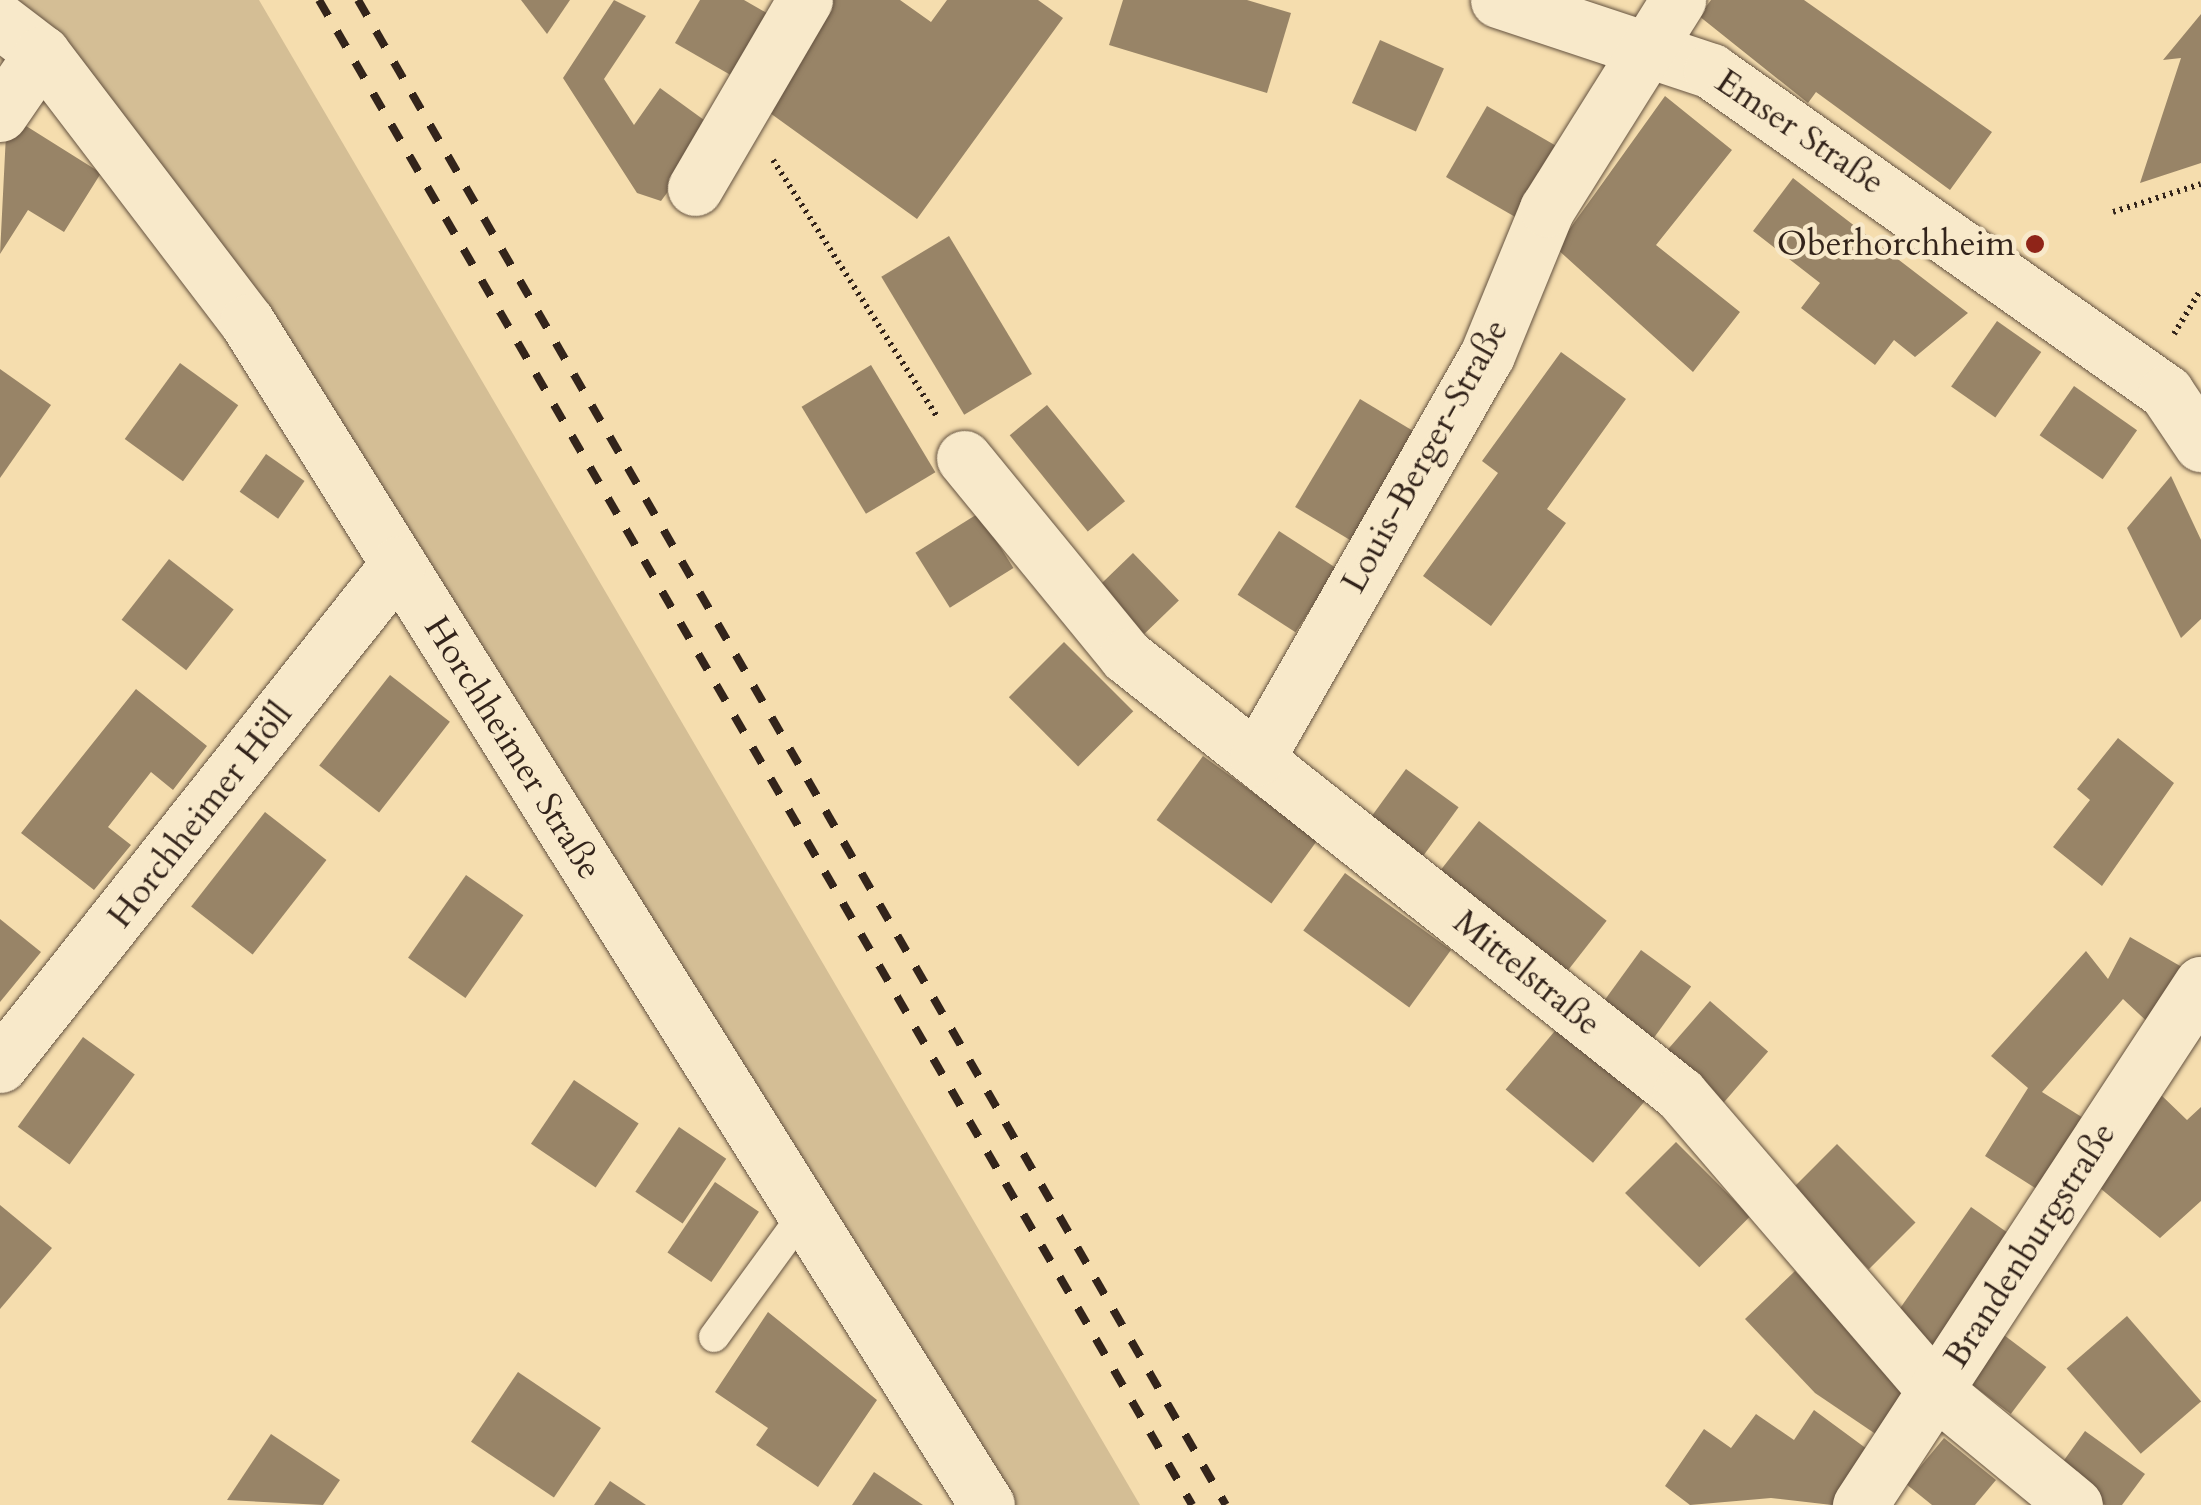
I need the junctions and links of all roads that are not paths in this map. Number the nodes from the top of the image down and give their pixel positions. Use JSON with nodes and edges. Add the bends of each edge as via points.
{"nodes":[{"id":1,"x":805,"y":0,"type":"edge"},
{"id":2,"x":1498,"y":0,"type":"edge"},
{"id":3,"x":1678,"y":0,"type":"edge"},
{"id":4,"x":21,"y":37,"type":"edge"},
{"id":5,"x":1643,"y":46,"type":"junction"},
{"id":6,"x":0,"y":114,"type":"edge"},
{"id":7,"x":695,"y":188,"type":"dead end"},
{"id":8,"x":2201,"y":444,"type":"edge"},
{"id":9,"x":964,"y":458,"type":"road end"},
{"id":10,"x":398,"y":564,"type":"junction"},
{"id":11,"x":1258,"y":758,"type":"junction"},
{"id":12,"x":2201,"y":984,"type":"edge"},
{"id":13,"x":0,"y":1066,"type":"edge"},
{"id":14,"x":804,"y":1212,"type":"junction"},
{"id":15,"x":714,"y":1337,"type":"dead end"},
{"id":16,"x":1935,"y":1390,"type":"junction"},
{"id":17,"x":987,"y":1505,"type":"edge"},
{"id":18,"x":1860,"y":1505,"type":"edge"},
{"id":19,"x":2075,"y":1505,"type":"edge"}],
"edges":[{"from":1,"to":7,"type":"street"},
{"from":2,"to":5,"type":"street","name":"Emser Straße"},
{"from":3,"to":5,"type":"street","name":"Louis-Berger-Straße"},
{"from":4,"to":6,"type":"street"},
{"from":4,"to":10,"type":"street","name":"Horchheimer Straße","via":[[247,322]]},
{"from":5,"to":8,"type":"street","name":"Emser Straße","via":[[1711,70],[1959,239],[2166,392]]},
{"from":5,"to":11,"type":"street","name":"Louis-Berger-Straße","via":[[1546,209],[1487,355]]},
{"from":9,"to":11,"type":"street","name":"Mittelstraße","via":[[1126,656]]},
{"from":10,"to":13,"type":"street","name":"Horchheimer Höll"},
{"from":10,"to":14,"type":"street","name":"Horchheimer Straße"},
{"from":11,"to":16,"type":"street","name":"Mittelstraße","via":[[1680,1094]]},
{"from":12,"to":16,"type":"street","name":"Brandenburgstraße"},
{"from":14,"to":15,"type":"lane"},
{"from":14,"to":17,"type":"street","name":"Horchheimer Straße"},
{"from":16,"to":18,"type":"street","name":"Brandenburgstraße"},
{"from":16,"to":19,"type":"street","name":"Mittelstraße"}]}
